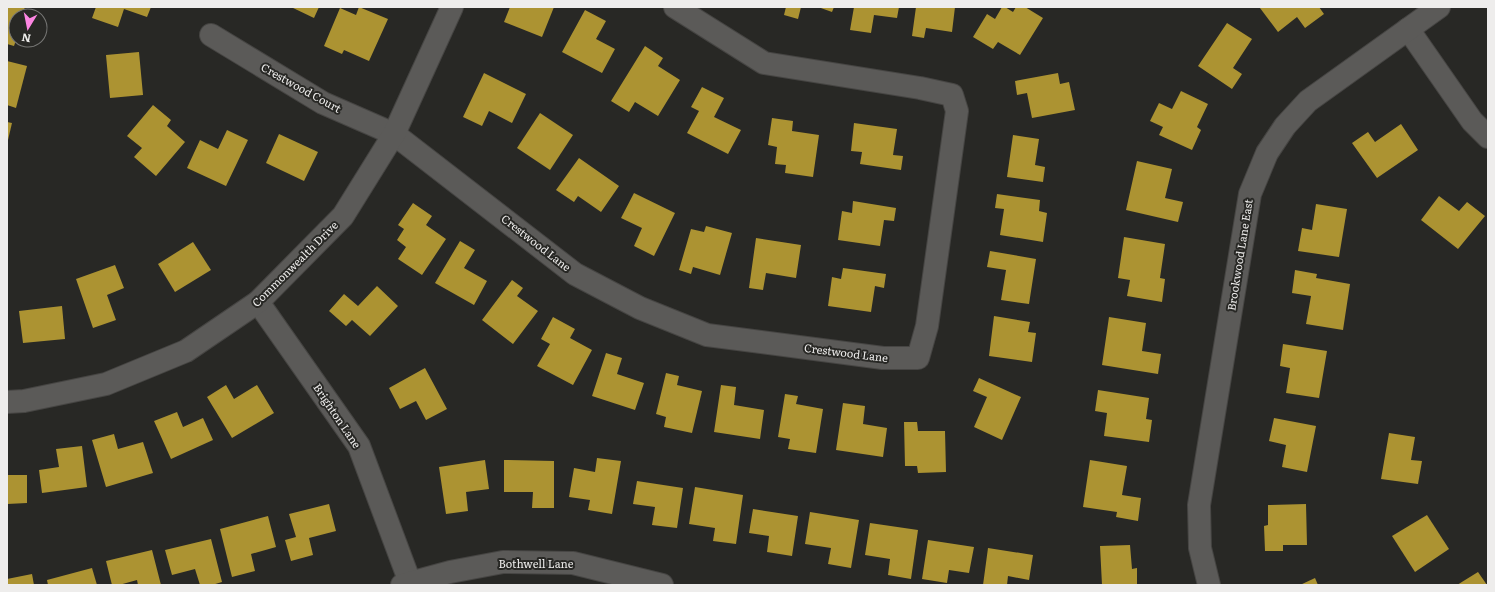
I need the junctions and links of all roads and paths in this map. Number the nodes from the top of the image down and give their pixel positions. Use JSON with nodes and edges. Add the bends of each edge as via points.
{"nodes":[{"id":1,"x":452,"y":7,"type":"edge"},
{"id":2,"x":675,"y":7,"type":"edge"},
{"id":3,"x":1439,"y":7,"type":"edge"},
{"id":4,"x":1408,"y":29,"type":"junction"},
{"id":5,"x":211,"y":36,"type":"dead end"},
{"id":6,"x":394,"y":134,"type":"junction"},
{"id":7,"x":1488,"y":137,"type":"edge"},
{"id":8,"x":258,"y":302,"type":"junction"},
{"id":9,"x":7,"y":402,"type":"edge"},
{"id":10,"x":408,"y":584,"type":"edge"},
{"id":11,"x":662,"y":585,"type":"edge"},
{"id":12,"x":1209,"y":585,"type":"edge"}],
"edges":[{"from":1,"to":6,"type":"street","name":"Commonwealth Drive"},
{"from":2,"to":6,"type":"street","name":"Crestwood Lane","via":[[764,63],[952,95],[957,111],[956,119],[927,326],[918,358],[882,358],[707,335],[640,308],[575,274]]},
{"from":3,"to":4,"type":"street","name":"Brookwood Lane East"},
{"from":4,"to":7,"type":"street","via":[[1472,121]]},
{"from":4,"to":12,"type":"street","name":"Brookwood Lane East","via":[[1308,102],[1285,126],[1267,153],[1250,194],[1199,505],[1200,548]]},
{"from":5,"to":6,"type":"street","name":"Crestwood Court","via":[[323,103]]},
{"from":6,"to":8,"type":"street","name":"Commonwealth Drive","via":[[344,216]]},
{"from":8,"to":9,"type":"street","name":"Commonwealth Drive","via":[[186,351],[106,384],[24,401]]},
{"from":8,"to":10,"type":"street","name":"Brighton Lane","via":[[359,446]]},
{"from":10,"to":11,"type":"street","name":"Bothwell Lane","via":[[450,572],[503,562],[573,563]]}]}
